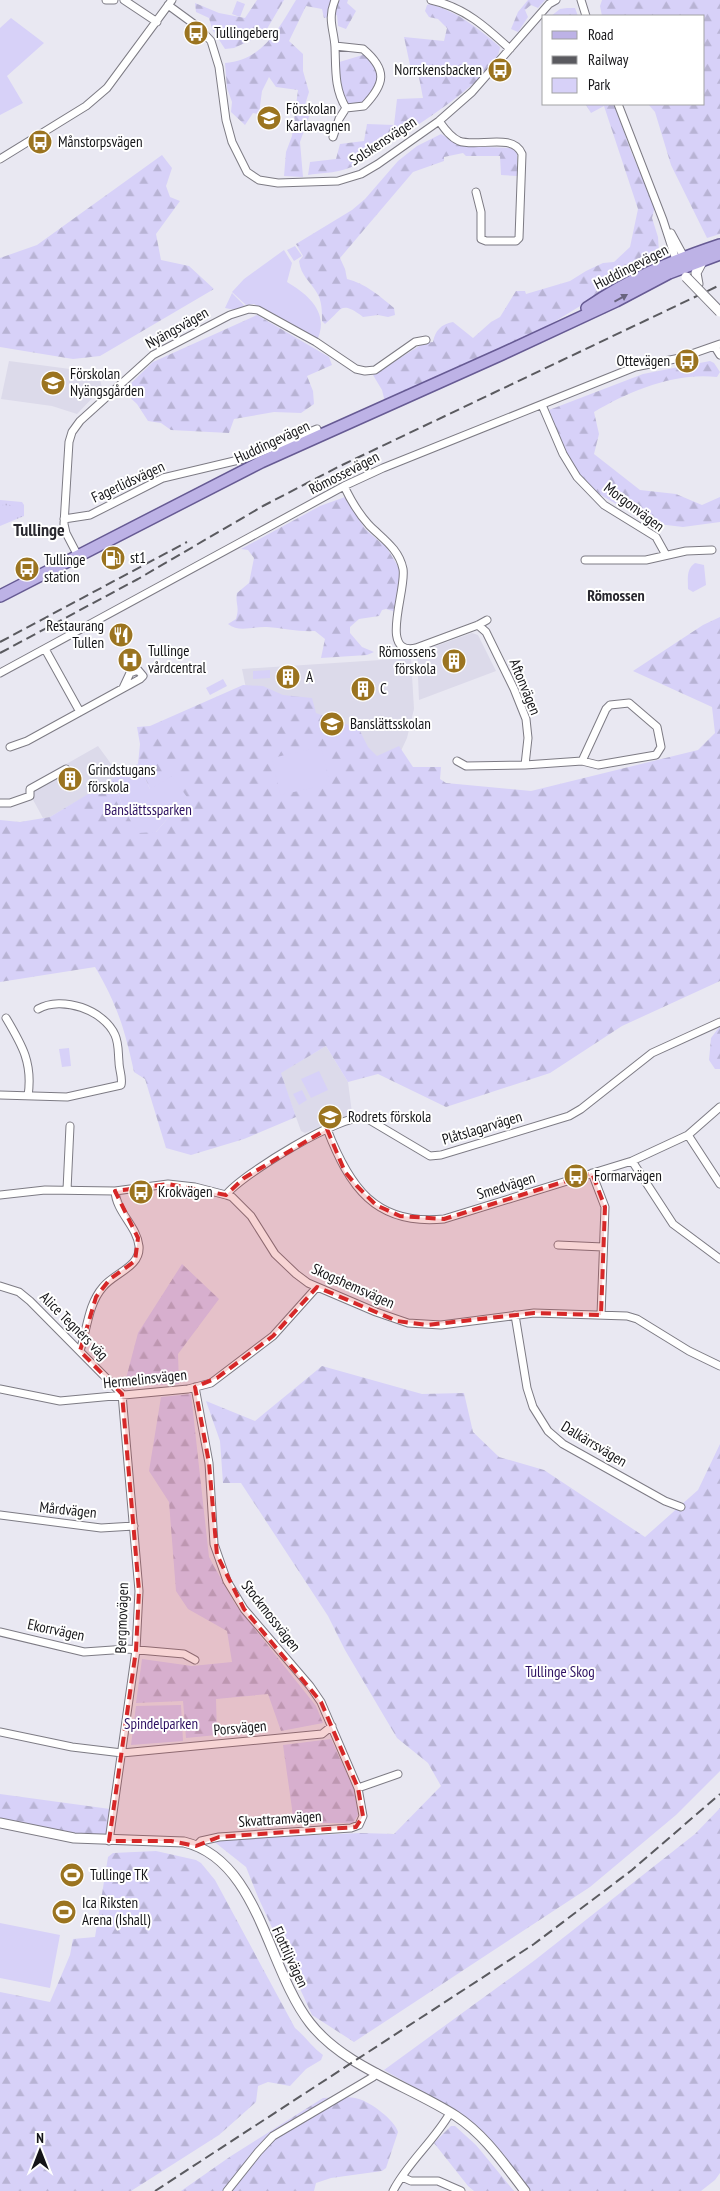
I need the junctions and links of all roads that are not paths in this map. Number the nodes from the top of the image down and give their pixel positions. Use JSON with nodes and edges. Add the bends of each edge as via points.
{"nodes":[{"id":1,"x":106,"y":0,"type":"edge"},
{"id":2,"x":114,"y":0,"type":"edge"},
{"id":3,"x":124,"y":0,"type":"edge"},
{"id":4,"x":334,"y":0,"type":"edge"},
{"id":5,"x":431,"y":0,"type":"edge"},
{"id":6,"x":556,"y":0,"type":"edge"},
{"id":7,"x":582,"y":0,"type":"edge"},
{"id":8,"x":170,"y":3,"type":"edge"},
{"id":9,"x":586,"y":15,"type":"edge"},
{"id":10,"x":157,"y":22,"type":"junction"},
{"id":11,"x":335,"y":46,"type":"junction"},
{"id":12,"x":510,"y":49,"type":"junction"},
{"id":13,"x":618,"y":105,"type":"edge"},
{"id":14,"x":346,"y":108,"type":"junction"},
{"id":15,"x":439,"y":121,"type":"junction"},
{"id":16,"x":333,"y":137,"type":"dead end"},
{"id":17,"x":0,"y":159,"type":"edge"},
{"id":18,"x":476,"y":192,"type":"dead end"},
{"id":19,"x":720,"y":245,"type":"edge"},
{"id":20,"x":720,"y":254,"type":"edge"},
{"id":21,"x":686,"y":268,"type":"junction"},
{"id":22,"x":720,"y":311,"type":"edge"},
{"id":23,"x":426,"y":340,"type":"dead end"},
{"id":24,"x":717,"y":345,"type":"edge"},
{"id":25,"x":720,"y":355,"type":"edge"},
{"id":26,"x":542,"y":405,"type":"junction"},
{"id":27,"x":317,"y":429,"type":"dead end"},
{"id":28,"x":344,"y":486,"type":"junction"},
{"id":29,"x":64,"y":519,"type":"junction"},
{"id":30,"x":712,"y":550,"type":"dead end"},
{"id":31,"x":666,"y":554,"type":"junction"},
{"id":32,"x":78,"y":556,"type":"junction"},
{"id":33,"x":585,"y":560,"type":"dead end"},
{"id":34,"x":0,"y":596,"type":"edge"},
{"id":35,"x":487,"y":620,"type":"dead end"},
{"id":36,"x":478,"y":625,"type":"junction"},
{"id":37,"x":45,"y":649,"type":"junction"},
{"id":38,"x":0,"y":673,"type":"edge"},
{"id":39,"x":123,"y":688,"type":"dead end"},
{"id":40,"x":80,"y":712,"type":"junction"},
{"id":41,"x":10,"y":747,"type":"dead end"},
{"id":42,"x":457,"y":761,"type":"dead end"},
{"id":43,"x":582,"y":761,"type":"junction"},
{"id":44,"x":526,"y":765,"type":"junction"},
{"id":45,"x":66,"y":769,"type":"dead end"},
{"id":46,"x":0,"y":803,"type":"edge"},
{"id":47,"x":38,"y":1009,"type":"dead end"},
{"id":48,"x":6,"y":1018,"type":"dead end"},
{"id":49,"x":720,"y":1022,"type":"edge"},
{"id":50,"x":0,"y":1095,"type":"edge"},
{"id":51,"x":28,"y":1096,"type":"junction"},
{"id":52,"x":720,"y":1107,"type":"edge"},
{"id":53,"x":70,"y":1126,"type":"dead end"},
{"id":54,"x":327,"y":1129,"type":"junction"},
{"id":55,"x":688,"y":1135,"type":"junction"},
{"id":56,"x":632,"y":1161,"type":"junction"},
{"id":57,"x":592,"y":1173,"type":"junction"},
{"id":58,"x":720,"y":1184,"type":"edge"},
{"id":59,"x":67,"y":1190,"type":"junction"},
{"id":60,"x":115,"y":1191,"type":"junction"},
{"id":61,"x":0,"y":1195,"type":"edge"},
{"id":62,"x":226,"y":1195,"type":"junction"},
{"id":63,"x":558,"y":1245,"type":"dead end"},
{"id":64,"x":604,"y":1247,"type":"junction"},
{"id":65,"x":720,"y":1260,"type":"edge"},
{"id":66,"x":0,"y":1286,"type":"edge"},
{"id":67,"x":317,"y":1287,"type":"junction"},
{"id":68,"x":515,"y":1315,"type":"junction"},
{"id":69,"x":601,"y":1315,"type":"junction"},
{"id":70,"x":80,"y":1351,"type":"junction"},
{"id":71,"x":720,"y":1366,"type":"edge"},
{"id":72,"x":195,"y":1388,"type":"junction"},
{"id":73,"x":0,"y":1390,"type":"edge"},
{"id":74,"x":122,"y":1394,"type":"junction"},
{"id":75,"x":682,"y":1507,"type":"dead end"},
{"id":76,"x":0,"y":1515,"type":"edge"},
{"id":77,"x":134,"y":1526,"type":"junction"},
{"id":78,"x":0,"y":1632,"type":"edge"},
{"id":79,"x":136,"y":1650,"type":"junction"},
{"id":80,"x":195,"y":1660,"type":"dead end"},
{"id":81,"x":332,"y":1726,"type":"junction"},
{"id":82,"x":0,"y":1732,"type":"edge"},
{"id":83,"x":122,"y":1753,"type":"junction"},
{"id":84,"x":398,"y":1774,"type":"dead end"},
{"id":85,"x":358,"y":1788,"type":"junction"},
{"id":86,"x":362,"y":1818,"type":"joint"},
{"id":87,"x":0,"y":1824,"type":"edge"},
{"id":88,"x":109,"y":1841,"type":"junction"},
{"id":89,"x":196,"y":1846,"type":"junction"},
{"id":90,"x":377,"y":2073,"type":"junction"},
{"id":91,"x":450,"y":2112,"type":"junction"},
{"id":92,"x":402,"y":2177,"type":"junction"},
{"id":93,"x":227,"y":2191,"type":"edge"},
{"id":94,"x":393,"y":2191,"type":"edge"},
{"id":95,"x":461,"y":2191,"type":"edge"},
{"id":96,"x":525,"y":2191,"type":"edge"}],
"edges":[{"from":1,"to":2,"type":"street"},
{"from":3,"to":10,"type":"street"},
{"from":4,"to":11,"type":"street","via":[[330,22]]},
{"from":5,"to":12,"type":"street","via":[[465,12]]},
{"from":6,"to":12,"type":"street","name":"Solskensvägen"},
{"from":7,"to":9,"type":"street"},
{"from":8,"to":10,"type":"street"},
{"from":8,"to":15,"type":"street","name":"Solskensvägen","via":[[211,41],[219,67],[232,142],[247,172],[259,180],[278,183],[352,178]]},
{"from":10,"to":17,"type":"street","via":[[107,88],[86,106]]},
{"from":11,"to":14,"type":"street","via":[[336,83]]},
{"from":11,"to":14,"type":"street","via":[[364,49],[382,74],[379,87],[364,106]]},
{"from":12,"to":15,"type":"street","name":"Solskensvägen","via":[[472,92]]},
{"from":13,"to":21,"type":"street","via":[[663,220]]},
{"from":14,"to":16,"type":"street"},
{"from":15,"to":18,"type":"street","via":[[459,141],[511,143],[520,150],[521,217],[516,241],[481,240],[481,212]]},
{"from":19,"to":21,"type":"main road","name":"Huddingevägen"},
{"from":20,"to":21,"type":"main road","name":"Huddingevägen"},
{"from":21,"to":22,"type":"street","bridge":true},
{"from":21,"to":22,"type":"street","bridge":true},
{"from":21,"to":32,"type":"main road","name":"Huddingevägen","via":[[622,286],[561,325],[261,462]]},
{"from":23,"to":29,"type":"street","name":"Nyängsvägen","via":[[415,342],[375,370],[365,371],[356,369],[316,342],[258,310],[249,309],[230,315],[153,355],[76,425],[69,442]]},
{"from":24,"to":25,"type":"street"},
{"from":24,"to":26,"type":"street","name":"Römossevägen","via":[[680,358],[635,367]]},
{"from":26,"to":28,"type":"street","name":"Römossevägen","via":[[420,451]]},
{"from":26,"to":31,"type":"street","name":"Morgonvägen","via":[[563,454],[577,477],[604,506],[656,537]]},
{"from":27,"to":29,"type":"street","name":"Fagerlidsvägen","via":[[247,458],[163,478],[90,515]]},
{"from":28,"to":36,"type":"street","via":[[354,507],[395,549],[403,568],[404,582],[396,629],[396,638],[401,646],[407,650],[416,648]]},
{"from":28,"to":37,"type":"street","name":"Römossevägen"},
{"from":29,"to":32,"type":"street","name":"Nyängsvägen","via":[[66,533]]},
{"from":30,"to":31,"type":"street","name":"Morgonvägen"},
{"from":31,"to":33,"type":"street","name":"Morgonvägen","via":[[646,560]]},
{"from":32,"to":34,"type":"main road","name":"Huddingevägen"},
{"from":35,"to":36,"type":"street"},
{"from":36,"to":44,"type":"street","name":"Aftonvägen","via":[[486,632],[522,708],[528,738]]},
{"from":37,"to":38,"type":"street","name":"Römossevägen"},
{"from":37,"to":40,"type":"street"},
{"from":39,"to":40,"type":"street"},
{"from":40,"to":41,"type":"street"},
{"from":42,"to":44,"type":"street","via":[[466,766]]},
{"from":43,"to":43,"type":"street","via":[[598,765],[656,755],[661,747],[657,727],[629,703],[610,705]]},
{"from":43,"to":44,"type":"street"},
{"from":45,"to":46,"type":"street","via":[[30,789],[30,796],[23,800]]},
{"from":47,"to":51,"type":"street","via":[[51,1004],[73,1006],[94,1012],[106,1021],[117,1040],[122,1082],[121,1085],[86,1094]]},
{"from":48,"to":51,"type":"street","via":[[28,1060]]},
{"from":49,"to":54,"type":"street","name":"Plåtslagarvägen","via":[[652,1053],[569,1116],[441,1155],[430,1156],[366,1118],[359,1117]]},
{"from":50,"to":51,"type":"street"},
{"from":52,"to":55,"type":"street","name":"Smedvägen"},
{"from":53,"to":59,"type":"street"},
{"from":54,"to":57,"type":"street","name":"Smedvägen","via":[[345,1172],[357,1186],[376,1205],[411,1219],[444,1219]]},
{"from":54,"to":62,"type":"street","name":"Plåtslagarvägen","via":[[244,1178]]},
{"from":55,"to":56,"type":"street","name":"Smedvägen"},
{"from":55,"to":58,"type":"street"},
{"from":56,"to":57,"type":"street","name":"Smedvägen"},
{"from":56,"to":65,"type":"street","via":[[673,1224]]},
{"from":57,"to":64,"type":"street","via":[[605,1208]]},
{"from":59,"to":60,"type":"street","name":"Skogshemsvägen"},
{"from":59,"to":61,"type":"street","name":"Skogshemsvägen","via":[[32,1190]]},
{"from":60,"to":62,"type":"street","name":"Skogshemsvägen","via":[[168,1184]]},
{"from":60,"to":70,"type":"street","via":[[120,1207],[138,1238],[138,1256],[110,1279],[96,1297]]},
{"from":62,"to":67,"type":"street","name":"Skogshemsvägen","via":[[251,1216],[275,1254],[296,1274]]},
{"from":63,"to":64,"type":"street"},
{"from":64,"to":69,"type":"street"},
{"from":66,"to":70,"type":"street","name":"Alice Tegnérs väg","via":[[19,1292]]},
{"from":67,"to":68,"type":"street","name":"Skogshemsvägen","via":[[408,1323],[441,1326]]},
{"from":67,"to":72,"type":"street","name":"Hermelinsvägen","via":[[273,1336],[218,1378]]},
{"from":68,"to":69,"type":"street","name":"Skogshemsvägen"},
{"from":68,"to":75,"type":"street","name":"Dalkärrsvägen","via":[[527,1388],[533,1407],[548,1431],[563,1444],[665,1501]]},
{"from":69,"to":71,"type":"street","name":"Skogshemsvägen","via":[[637,1319]]},
{"from":70,"to":74,"type":"street","name":"Alice Tegnérs väg"},
{"from":72,"to":74,"type":"street","name":"Hermelinsvägen"},
{"from":72,"to":81,"type":"street","name":"Stockmossvägen","via":[[210,1462],[214,1544],[227,1581],[244,1609],[310,1686]]},
{"from":73,"to":74,"type":"street","name":"Hermelinsvägen","via":[[56,1401]]},
{"from":74,"to":77,"type":"street","name":"Bergmovägen"},
{"from":76,"to":77,"type":"street","name":"Mårdvägen","via":[[101,1528]]},
{"from":77,"to":79,"type":"street","name":"Bergmovägen","via":[[139,1591]]},
{"from":78,"to":79,"type":"street","name":"Ekorrvägen","via":[[84,1652]]},
{"from":79,"to":80,"type":"street","name":"Ekorrvägen","via":[[184,1654]]},
{"from":79,"to":83,"type":"street","name":"Bergmovägen"},
{"from":81,"to":83,"type":"street","name":"Porsvägen","via":[[322,1734]]},
{"from":81,"to":85,"type":"street","name":"Stockmossvägen"},
{"from":82,"to":83,"type":"street","name":"Porsvägen","via":[[72,1747]]},
{"from":83,"to":88,"type":"street","name":"Bergmovägen"},
{"from":84,"to":85,"type":"street"},
{"from":85,"to":86,"type":"street","name":"Stockmossvägen"},
{"from":86,"to":89,"type":"street","name":"Skvattramvägen","via":[[359,1825],[351,1828],[219,1836],[201,1841]]},
{"from":87,"to":88,"type":"street","name":"Flottiljvägen"},
{"from":88,"to":89,"type":"street","name":"Flottiljvägen","via":[[172,1841]]},
{"from":89,"to":90,"type":"street","name":"Flottiljvägen","via":[[229,1867],[243,1887],[290,1991],[310,2023],[337,2048]]},
{"from":90,"to":91,"type":"street","name":"Flottiljvägen"},
{"from":90,"to":93,"type":"street","via":[[273,2136]]},
{"from":91,"to":92,"type":"street"},
{"from":91,"to":96,"type":"street","name":"Flottiljvägen","via":[[478,2134]]},
{"from":92,"to":94,"type":"street"},
{"from":92,"to":95,"type":"street","via":[[411,2181],[447,2183]]}]}
